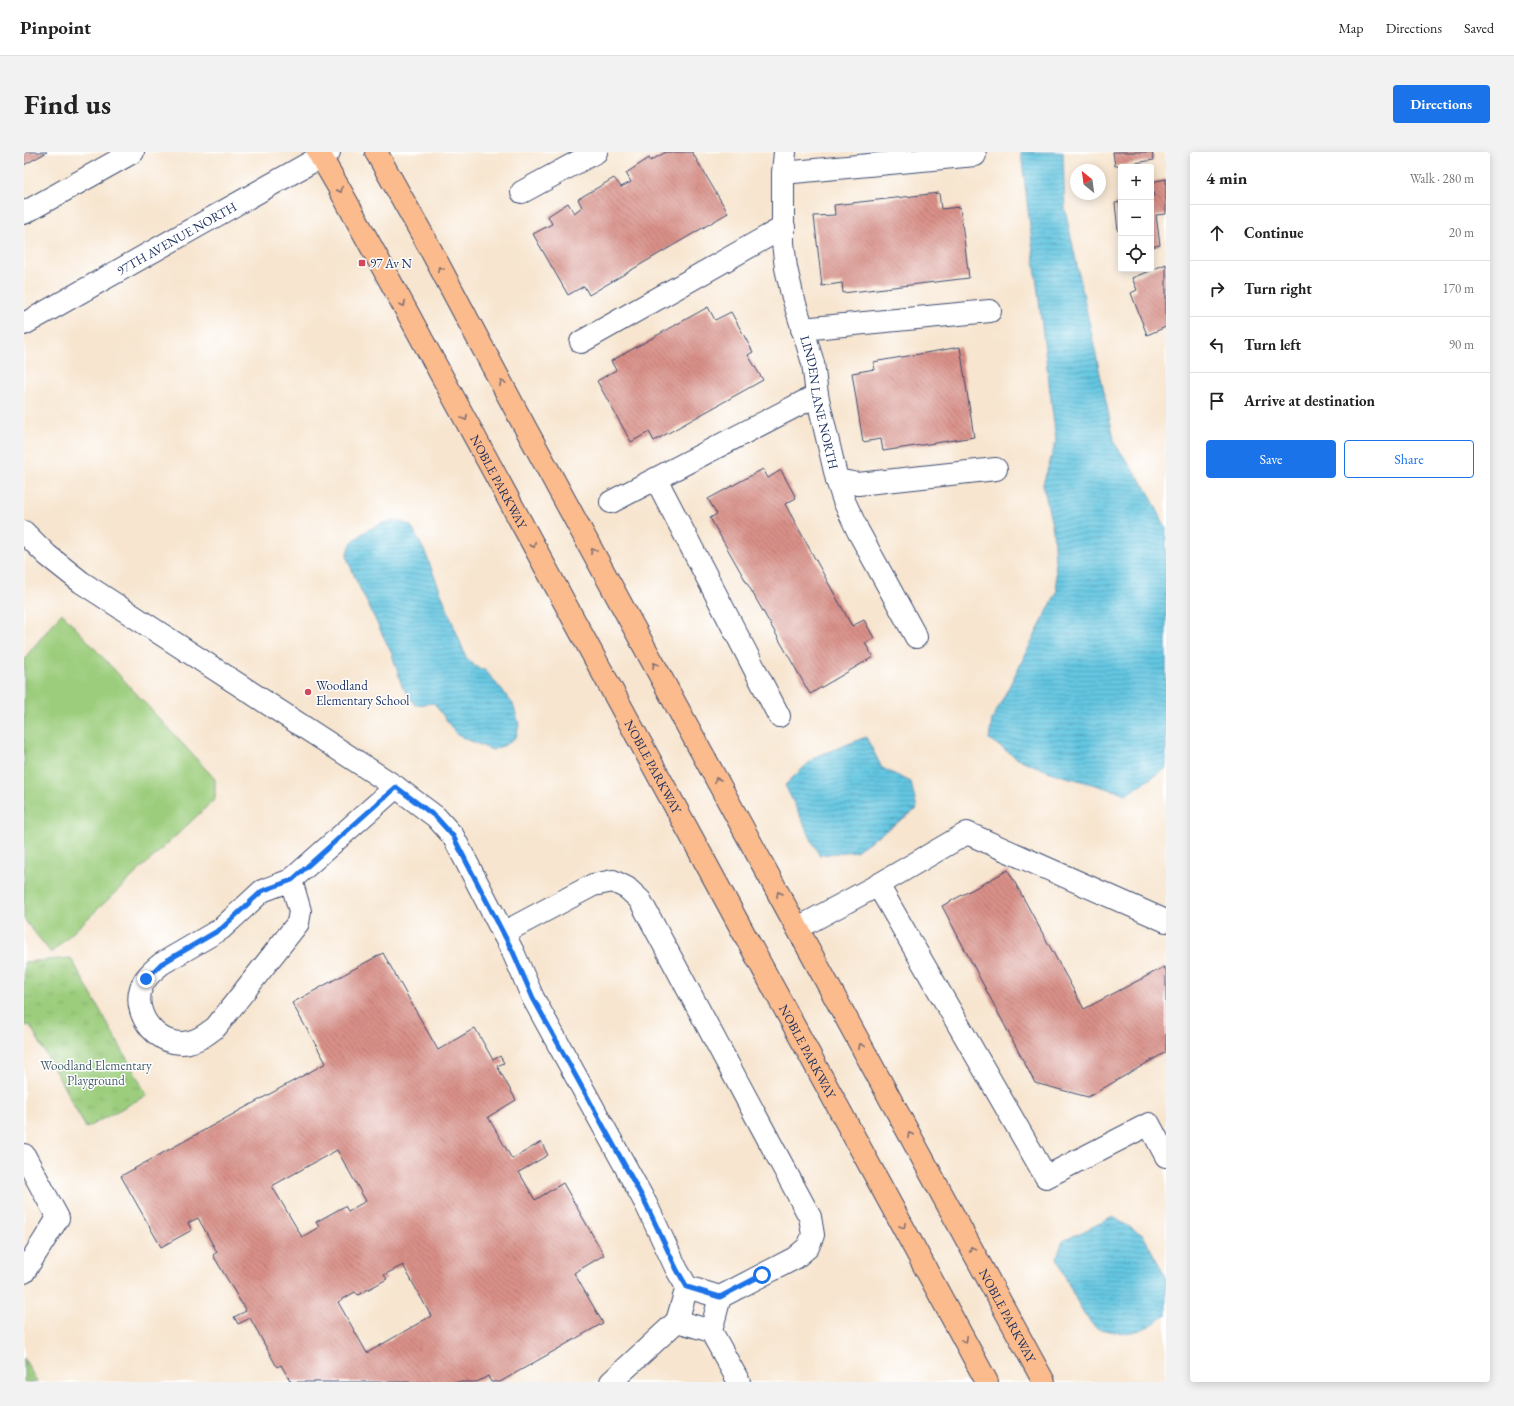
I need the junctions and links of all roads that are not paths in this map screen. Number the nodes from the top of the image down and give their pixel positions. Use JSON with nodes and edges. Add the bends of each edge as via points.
{"nodes":[{"id":1,"x":133,"y":152,"type":"edge"},
{"id":2,"x":376,"y":152,"type":"edge"},
{"id":3,"x":596,"y":152,"type":"edge"},
{"id":4,"x":322,"y":154,"type":"edge"},
{"id":5,"x":975,"y":155,"type":"dead end"},
{"id":6,"x":784,"y":163,"type":"edge"},
{"id":7,"x":522,"y":192,"type":"dead end"},
{"id":8,"x":24,"y":214,"type":"edge"},
{"id":9,"x":784,"y":227,"type":"junction"},
{"id":10,"x":990,"y":311,"type":"dead end"},
{"id":11,"x":24,"y":324,"type":"edge"},
{"id":12,"x":802,"y":329,"type":"junction"},
{"id":13,"x":582,"y":342,"type":"dead end"},
{"id":14,"x":817,"y":395,"type":"junction"},
{"id":15,"x":996,"y":469,"type":"dead end"},
{"id":16,"x":656,"y":479,"type":"junction"},
{"id":17,"x":837,"y":480,"type":"junction"},
{"id":18,"x":612,"y":502,"type":"dead end"},
{"id":19,"x":24,"y":532,"type":"edge"},
{"id":20,"x":916,"y":637,"type":"dead end"},
{"id":21,"x":779,"y":716,"type":"dead end"},
{"id":22,"x":396,"y":787,"type":"junction"},
{"id":23,"x":292,"y":880,"type":"junction"},
{"id":24,"x":878,"y":886,"type":"junction"},
{"id":25,"x":1166,"y":921,"type":"edge"},
{"id":26,"x":798,"y":928,"type":"junction"},
{"id":27,"x":503,"y":933,"type":"junction"},
{"id":28,"x":24,"y":1155,"type":"edge"},
{"id":29,"x":1166,"y":1156,"type":"edge"},
{"id":30,"x":24,"y":1272,"type":"edge"},
{"id":31,"x":687,"y":1287,"type":"junction"},
{"id":32,"x":720,"y":1297,"type":"junction"},
{"id":33,"x":677,"y":1321,"type":"junction"},
{"id":34,"x":711,"y":1331,"type":"junction"},
{"id":35,"x":611,"y":1382,"type":"edge"},
{"id":36,"x":739,"y":1382,"type":"edge"},
{"id":37,"x":987,"y":1382,"type":"edge"},
{"id":38,"x":1044,"y":1382,"type":"edge"}],
"edges":[{"from":1,"to":8,"type":"street"},
{"from":26,"to":2,"type":"main road","name":"NOBLE PARKWAY","one_way":true},
{"from":3,"to":7,"type":"street"},
{"from":4,"to":11,"type":"street","name":"97TH AVENUE NORTH"},
{"from":4,"to":37,"type":"main road","name":"NOBLE PARKWAY","one_way":true},
{"from":5,"to":6,"type":"street"},
{"from":6,"to":9,"type":"street","name":"LINDEN LANE NORTH"},
{"from":9,"to":12,"type":"street","name":"LINDEN LANE NORTH","via":[[786,268]]},
{"from":9,"to":13,"type":"street"},
{"from":10,"to":12,"type":"street"},
{"from":12,"to":14,"type":"street","name":"LINDEN LANE NORTH","via":[[813,364]]},
{"from":14,"to":16,"type":"street"},
{"from":14,"to":17,"type":"street","name":"LINDEN LANE NORTH"},
{"from":15,"to":17,"type":"street","via":[[858,484]]},
{"from":16,"to":18,"type":"street"},
{"from":16,"to":21,"type":"street"},
{"from":17,"to":20,"type":"street","name":"LINDEN LANE NORTH","via":[[858,531]]},
{"from":19,"to":22,"type":"street","via":[[47,555],[81,582]]},
{"from":22,"to":23,"type":"street"},
{"from":22,"to":27,"type":"street","via":[[436,817],[453,836]]},
{"from":23,"to":23,"type":"street","via":[[262,891],[221,929],[161,964],[146,979],[141,988],[139,1006],[147,1023],[159,1035],[172,1042],[189,1042],[216,1027],[298,923],[300,911]]},
{"from":24,"to":25,"type":"street","via":[[967,833]]},
{"from":24,"to":26,"type":"street"},
{"from":24,"to":29,"type":"street","via":[[1046,1177],[1149,1124]]},
{"from":38,"to":26,"type":"main road","name":"NOBLE PARKWAY","one_way":true},
{"from":27,"to":31,"type":"street","via":[[533,998],[646,1204]]},
{"from":27,"to":32,"type":"street","via":[[594,885],[613,881],[627,888],[640,900],[810,1217],[813,1235],[808,1247],[795,1258]]},
{"from":28,"to":30,"type":"street","via":[[58,1218]]},
{"from":31,"to":32,"type":"street"},
{"from":31,"to":33,"type":"street"},
{"from":32,"to":34,"type":"street"},
{"from":33,"to":34,"type":"street"},
{"from":33,"to":35,"type":"street"},
{"from":34,"to":36,"type":"street"}]}
